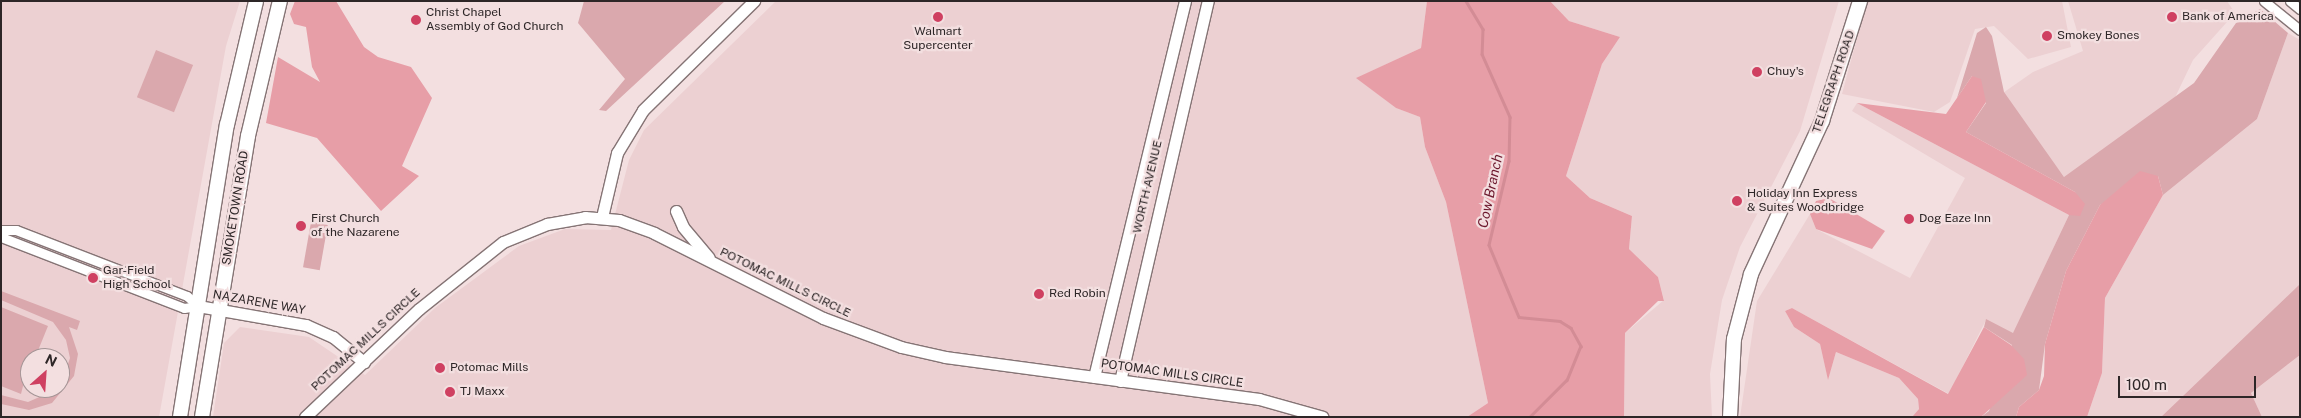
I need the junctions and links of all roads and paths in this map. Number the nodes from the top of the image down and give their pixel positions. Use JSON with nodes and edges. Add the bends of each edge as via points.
{"nodes":[{"id":1,"x":256,"y":1,"type":"edge"},
{"id":2,"x":280,"y":1,"type":"edge"},
{"id":3,"x":754,"y":1,"type":"edge"},
{"id":4,"x":1185,"y":1,"type":"edge"},
{"id":5,"x":1208,"y":1,"type":"edge"},
{"id":6,"x":1860,"y":1,"type":"edge"},
{"id":7,"x":2264,"y":1,"type":"edge"},
{"id":8,"x":2290,"y":1,"type":"edge"},
{"id":9,"x":2300,"y":9,"type":"edge"},
{"id":10,"x":2300,"y":30,"type":"edge"},
{"id":11,"x":676,"y":211,"type":"dead end"},
{"id":12,"x":602,"y":217,"type":"junction"},
{"id":13,"x":1,"y":230,"type":"edge"},
{"id":14,"x":1,"y":237,"type":"edge"},
{"id":15,"x":714,"y":263,"type":"junction"},
{"id":16,"x":198,"y":306,"type":"junction"},
{"id":17,"x":220,"y":312,"type":"junction"},
{"id":18,"x":364,"y":362,"type":"junction"},
{"id":19,"x":1094,"y":377,"type":"junction"},
{"id":20,"x":1120,"y":381,"type":"junction"},
{"id":21,"x":180,"y":417,"type":"edge"},
{"id":22,"x":202,"y":417,"type":"edge"},
{"id":23,"x":305,"y":417,"type":"edge"},
{"id":24,"x":1323,"y":417,"type":"edge"},
{"id":25,"x":1730,"y":417,"type":"edge"}],
"edges":[{"from":1,"to":16,"type":"main road","name":"SMOKETOWN ROAD","via":[[227,125]]},
{"from":2,"to":17,"type":"main road","name":"SMOKETOWN ROAD","via":[[257,88]]},
{"from":3,"to":12,"type":"street","via":[[643,110],[617,153]]},
{"from":4,"to":19,"type":"street","name":"WORTH AVENUE"},
{"from":5,"to":20,"type":"street","name":"WORTH AVENUE"},
{"from":6,"to":25,"type":"main road","name":"TELEGRAPH ROAD","via":[[1822,121],[1751,274],[1734,340]]},
{"from":7,"to":10,"type":"street"},
{"from":8,"to":9,"type":"street"},
{"from":11,"to":15,"type":"street","via":[[683,227]]},
{"from":12,"to":15,"type":"street","name":"POTOMAC MILLS CIRCLE","via":[[654,233]]},
{"from":12,"to":18,"type":"street","name":"POTOMAC MILLS CIRCLE","via":[[547,224],[503,242],[419,309]]},
{"from":13,"to":16,"type":"street","via":[[16,230],[178,292]]},
{"from":14,"to":16,"type":"street","via":[[184,308]]},
{"from":15,"to":19,"type":"street","name":"POTOMAC MILLS CIRCLE","via":[[838,325],[901,347]]},
{"from":16,"to":17,"type":"street","name":"NAZARENE WAY"},
{"from":16,"to":21,"type":"main road","name":"SMOKETOWN ROAD"},
{"from":17,"to":18,"type":"street","name":"NAZARENE WAY","via":[[306,325],[333,337]]},
{"from":17,"to":22,"type":"main road","name":"SMOKETOWN ROAD"},
{"from":18,"to":23,"type":"street","name":"POTOMAC MILLS CIRCLE"},
{"from":19,"to":20,"type":"street","name":"POTOMAC MILLS CIRCLE"},
{"from":20,"to":24,"type":"street","name":"POTOMAC MILLS CIRCLE","via":[[1259,399]]}]}
